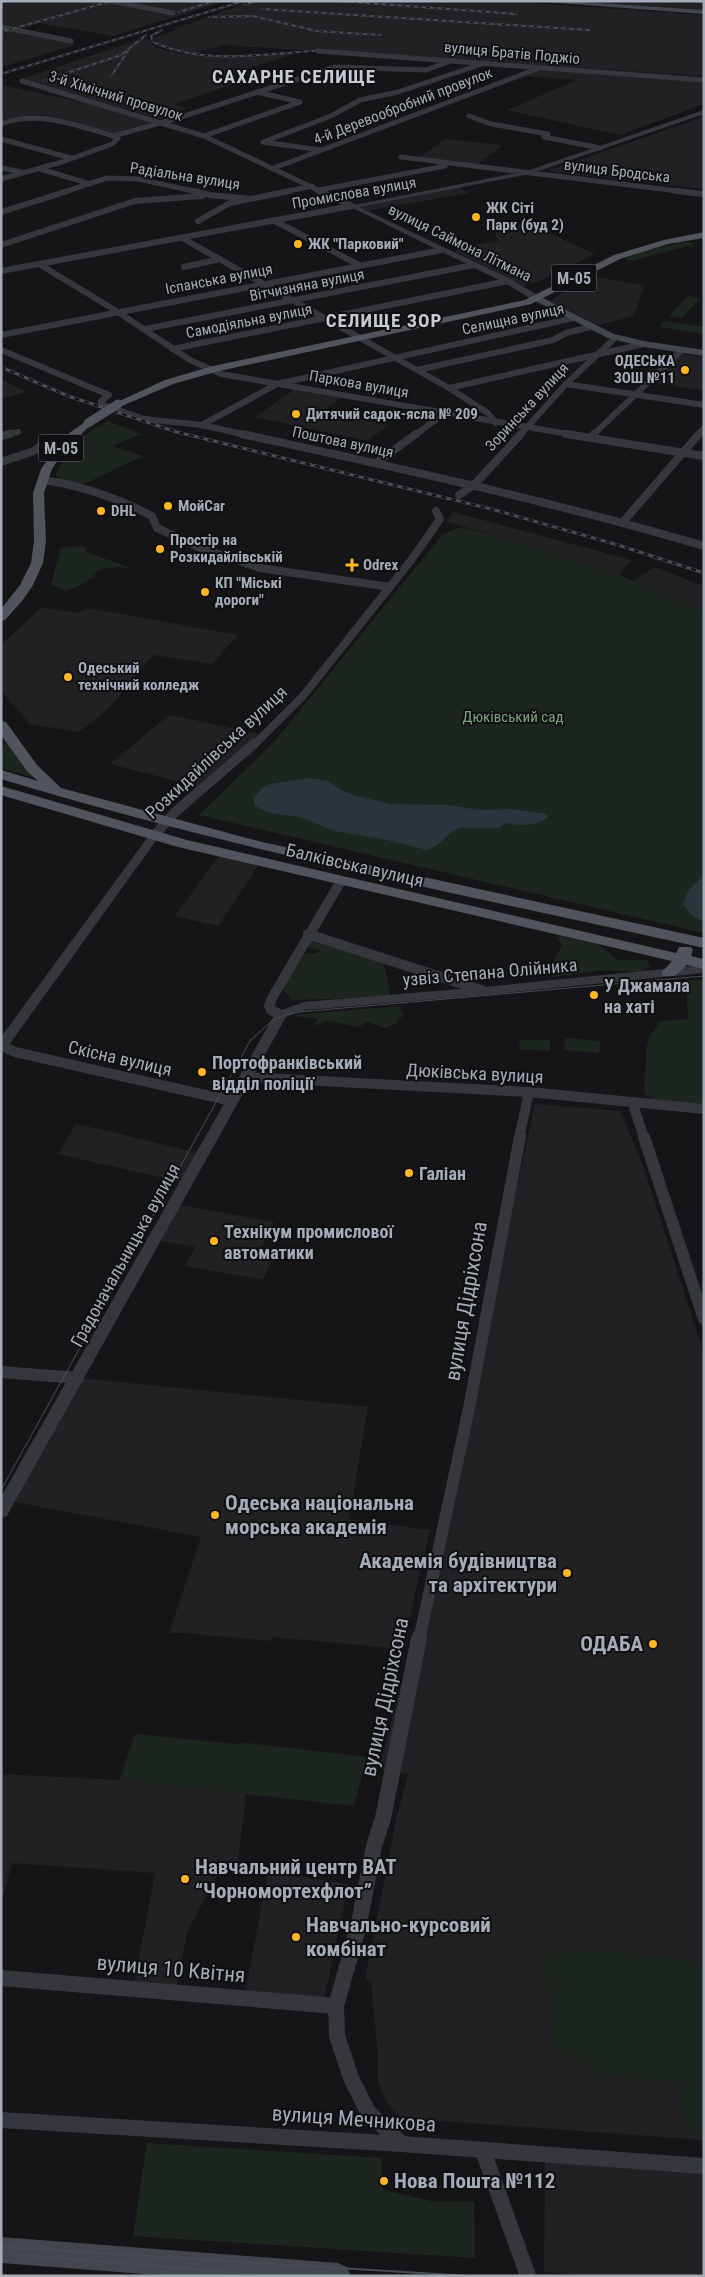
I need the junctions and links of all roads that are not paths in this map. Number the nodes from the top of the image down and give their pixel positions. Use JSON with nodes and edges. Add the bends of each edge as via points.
{"nodes":[{"id":1,"x":111,"y":1,"type":"edge"},
{"id":2,"x":534,"y":1,"type":"edge"},
{"id":3,"x":704,"y":12,"type":"edge"},
{"id":4,"x":173,"y":13,"type":"dead end"},
{"id":5,"x":1,"y":27,"type":"edge"},
{"id":6,"x":71,"y":41,"type":"dead end"},
{"id":7,"x":318,"y":51,"type":"dead end"},
{"id":8,"x":390,"y":56,"type":"junction"},
{"id":9,"x":454,"y":60,"type":"junction"},
{"id":10,"x":486,"y":63,"type":"junction"},
{"id":11,"x":541,"y":68,"type":"junction"},
{"id":12,"x":365,"y":70,"type":"junction"},
{"id":13,"x":704,"y":80,"type":"edge"},
{"id":14,"x":22,"y":81,"type":"dead end"},
{"id":15,"x":257,"y":92,"type":"junction"},
{"id":16,"x":704,"y":112,"type":"edge"},
{"id":17,"x":469,"y":116,"type":"dead end"},
{"id":18,"x":162,"y":123,"type":"junction"},
{"id":19,"x":1,"y":124,"type":"edge"},
{"id":20,"x":113,"y":136,"type":"junction"},
{"id":21,"x":204,"y":136,"type":"junction"},
{"id":22,"x":1,"y":139,"type":"edge"},
{"id":23,"x":600,"y":148,"type":"junction"},
{"id":24,"x":321,"y":150,"type":"junction"},
{"id":25,"x":235,"y":151,"type":"joint"},
{"id":26,"x":54,"y":153,"type":"junction"},
{"id":27,"x":34,"y":157,"type":"dead end"},
{"id":28,"x":71,"y":158,"type":"junction"},
{"id":29,"x":401,"y":158,"type":"dead end"},
{"id":30,"x":457,"y":164,"type":"junction"},
{"id":31,"x":2,"y":168,"type":"edge"},
{"id":32,"x":38,"y":168,"type":"junction"},
{"id":33,"x":274,"y":168,"type":"junction"},
{"id":34,"x":23,"y":172,"type":"junction"},
{"id":35,"x":528,"y":173,"type":"junction"},
{"id":36,"x":1,"y":178,"type":"edge"},
{"id":37,"x":87,"y":183,"type":"junction"},
{"id":38,"x":312,"y":186,"type":"junction"},
{"id":39,"x":319,"y":190,"type":"junction"},
{"id":40,"x":704,"y":194,"type":"edge"},
{"id":41,"x":209,"y":195,"type":"junction"},
{"id":42,"x":251,"y":199,"type":"junction"},
{"id":43,"x":352,"y":206,"type":"junction"},
{"id":44,"x":1,"y":212,"type":"edge"},
{"id":45,"x":273,"y":220,"type":"junction"},
{"id":46,"x":198,"y":221,"type":"dead end"},
{"id":47,"x":704,"y":235,"type":"edge"},
{"id":48,"x":182,"y":238,"type":"junction"},
{"id":49,"x":1,"y":245,"type":"edge"},
{"id":50,"x":442,"y":250,"type":"junction"},
{"id":51,"x":220,"y":259,"type":"junction"},
{"id":52,"x":39,"y":264,"type":"junction"},
{"id":53,"x":359,"y":265,"type":"junction"},
{"id":54,"x":474,"y":265,"type":"junction"},
{"id":55,"x":184,"y":267,"type":"dead end"},
{"id":56,"x":1,"y":271,"type":"edge"},
{"id":57,"x":508,"y":281,"type":"junction"},
{"id":58,"x":262,"y":283,"type":"junction"},
{"id":59,"x":536,"y":298,"type":"junction"},
{"id":60,"x":293,"y":301,"type":"junction"},
{"id":61,"x":118,"y":312,"type":"junction"},
{"id":62,"x":325,"y":318,"type":"junction"},
{"id":63,"x":574,"y":318,"type":"junction"},
{"id":64,"x":590,"y":326,"type":"junction"},
{"id":65,"x":145,"y":329,"type":"junction"},
{"id":66,"x":1,"y":335,"type":"edge"},
{"id":67,"x":359,"y":338,"type":"junction"},
{"id":68,"x":615,"y":338,"type":"junction"},
{"id":69,"x":644,"y":344,"type":"junction"},
{"id":70,"x":172,"y":349,"type":"junction"},
{"id":71,"x":1,"y":350,"type":"edge"},
{"id":72,"x":682,"y":350,"type":"junction"},
{"id":73,"x":704,"y":353,"type":"edge"},
{"id":74,"x":596,"y":354,"type":"junction"},
{"id":75,"x":396,"y":358,"type":"junction"},
{"id":76,"x":208,"y":370,"type":"junction"},
{"id":77,"x":417,"y":370,"type":"junction"},
{"id":78,"x":278,"y":384,"type":"junction"},
{"id":79,"x":566,"y":384,"type":"junction"},
{"id":80,"x":449,"y":388,"type":"junction"},
{"id":81,"x":636,"y":394,"type":"junction"},
{"id":82,"x":704,"y":405,"type":"edge"},
{"id":83,"x":445,"y":413,"type":"junction"},
{"id":84,"x":496,"y":423,"type":"junction"},
{"id":85,"x":202,"y":425,"type":"junction"},
{"id":86,"x":526,"y":428,"type":"junction"},
{"id":87,"x":704,"y":428,"type":"edge"},
{"id":88,"x":18,"y":432,"type":"dead end"},
{"id":89,"x":1,"y":436,"type":"edge"},
{"id":90,"x":590,"y":438,"type":"junction"},
{"id":91,"x":41,"y":446,"type":"dead end"},
{"id":92,"x":683,"y":453,"type":"junction"},
{"id":93,"x":704,"y":456,"type":"edge"},
{"id":94,"x":1,"y":462,"type":"edge"},
{"id":95,"x":376,"y":463,"type":"junction"},
{"id":96,"x":42,"y":480,"type":"junction"},
{"id":97,"x":474,"y":484,"type":"junction"},
{"id":98,"x":459,"y":495,"type":"dead end"},
{"id":99,"x":436,"y":511,"type":"dead end"},
{"id":100,"x":623,"y":522,"type":"junction"},
{"id":101,"x":704,"y":546,"type":"edge"},
{"id":102,"x":390,"y":587,"type":"junction"},
{"id":103,"x":4,"y":613,"type":"edge"},
{"id":104,"x":1,"y":725,"type":"edge"},
{"id":105,"x":1,"y":740,"type":"edge"},
{"id":106,"x":1,"y":774,"type":"edge"},
{"id":107,"x":1,"y":790,"type":"edge"},
{"id":108,"x":59,"y":792,"type":"junction"},
{"id":109,"x":166,"y":822,"type":"junction"},
{"id":110,"x":154,"y":836,"type":"junction"},
{"id":111,"x":340,"y":881,"type":"junction"},
{"id":112,"x":308,"y":934,"type":"junction"},
{"id":113,"x":686,"y":939,"type":"junction"},
{"id":114,"x":704,"y":943,"type":"edge"},
{"id":115,"x":682,"y":959,"type":"junction"},
{"id":116,"x":704,"y":964,"type":"edge"},
{"id":117,"x":704,"y":969,"type":"edge"},
{"id":118,"x":669,"y":973,"type":"junction"},
{"id":119,"x":484,"y":991,"type":"junction"},
{"id":120,"x":281,"y":1015,"type":"junction"},
{"id":121,"x":3,"y":1041,"type":"edge"},
{"id":122,"x":245,"y":1078,"type":"junction"},
{"id":123,"x":530,"y":1092,"type":"junction"},
{"id":124,"x":232,"y":1101,"type":"junction"},
{"id":125,"x":632,"y":1104,"type":"junction"},
{"id":126,"x":704,"y":1109,"type":"edge"},
{"id":127,"x":704,"y":1319,"type":"edge"},
{"id":128,"x":1,"y":1372,"type":"edge"},
{"id":129,"x":78,"y":1378,"type":"junction"},
{"id":130,"x":1,"y":1512,"type":"edge"},
{"id":131,"x":1,"y":1978,"type":"edge"},
{"id":132,"x":336,"y":2006,"type":"junction"},
{"id":133,"x":1,"y":2120,"type":"edge"},
{"id":134,"x":402,"y":2144,"type":"junction"},
{"id":135,"x":483,"y":2151,"type":"junction"},
{"id":136,"x":704,"y":2166,"type":"edge"},
{"id":137,"x":1,"y":2250,"type":"edge"},
{"id":138,"x":338,"y":2276,"type":"edge"},
{"id":139,"x":528,"y":2276,"type":"edge"}],
"edges":[{"from":1,"to":4,"type":"street"},
{"from":2,"to":3,"type":"main road"},
{"from":5,"to":6,"type":"street"},
{"from":7,"to":8,"type":"street","name":"вулиця Братів Поджіо"},
{"from":8,"to":9,"type":"street","name":"вулиця Братів Поджіо"},
{"from":8,"to":12,"type":"street"},
{"from":9,"to":10,"type":"street","name":"вулиця Братів Поджіо"},
{"from":9,"to":12,"type":"street","via":[[426,70]]},
{"from":10,"to":11,"type":"street","name":"вулиця Братів Поджіо"},
{"from":10,"to":24,"type":"street","via":[[398,92],[360,100],[331,116],[263,142]]},
{"from":11,"to":13,"type":"street","name":"вулиця Братів Поджіо"},
{"from":11,"to":24,"type":"street","name":"4-й Деревообробний провулок"},
{"from":12,"to":15,"type":"street","via":[[335,67]]},
{"from":14,"to":18,"type":"street","name":"3-й Хімічний провулок"},
{"from":15,"to":18,"type":"street"},
{"from":15,"to":21,"type":"street","via":[[300,102]]},
{"from":16,"to":23,"type":"street","name":"Промислова вулиця"},
{"from":17,"to":23,"type":"street","via":[[492,124],[548,134],[544,137]]},
{"from":18,"to":20,"type":"street"},
{"from":18,"to":21,"type":"street","name":"3-й Хімічний провулок"},
{"from":19,"to":20,"type":"street","via":[[12,119],[42,117]]},
{"from":20,"to":28,"type":"street","via":[[118,138],[116,142]]},
{"from":21,"to":25,"type":"street","name":"3-й Хімічний провулок"},
{"from":22,"to":26,"type":"street"},
{"from":23,"to":35,"type":"street","name":"Промислова вулиця"},
{"from":24,"to":33,"type":"street","name":"4-й Деревообробний провулок"},
{"from":25,"to":33,"type":"street","name":"вулиця Саймона Літмана"},
{"from":26,"to":27,"type":"street"},
{"from":26,"to":28,"type":"street"},
{"from":28,"to":32,"type":"street"},
{"from":29,"to":30,"type":"street","name":"вулиця Бродська"},
{"from":30,"to":35,"type":"street","name":"вулиця Бродська"},
{"from":30,"to":39,"type":"street"},
{"from":31,"to":34,"type":"street"},
{"from":32,"to":34,"type":"street"},
{"from":32,"to":37,"type":"street"},
{"from":33,"to":38,"type":"street","name":"вулиця Саймона Літмана"},
{"from":34,"to":36,"type":"street"},
{"from":35,"to":40,"type":"street","name":"вулиця Бродська"},
{"from":35,"to":43,"type":"street","name":"Промислова вулиця"},
{"from":37,"to":41,"type":"street","name":"Радіальна вулиця","via":[[107,178],[138,179]]},
{"from":37,"to":44,"type":"street","name":"Радіальна вулиця"},
{"from":38,"to":39,"type":"street","name":"вулиця Саймона Літмана"},
{"from":38,"to":42,"type":"street"},
{"from":39,"to":43,"type":"street","name":"вулиця Саймона Літмана"},
{"from":41,"to":42,"type":"street","name":"Радіальна вулиця"},
{"from":41,"to":49,"type":"street","via":[[135,201]]},
{"from":42,"to":46,"type":"street","via":[[225,205]]},
{"from":43,"to":45,"type":"street","name":"Промислова вулиця"},
{"from":43,"to":50,"type":"street","name":"вулиця Саймона Літмана"},
{"from":45,"to":48,"type":"street","name":"Промислова вулиця"},
{"from":45,"to":53,"type":"street"},
{"from":47,"to":59,"type":"main road","number":"М-05","via":[[666,242],[617,257]]},
{"from":48,"to":51,"type":"street"},
{"from":48,"to":52,"type":"street","name":"Промислова вулиця"},
{"from":50,"to":53,"type":"street","name":"Іспанська вулиця"},
{"from":50,"to":54,"type":"street","name":"вулиця Саймона Літмана"},
{"from":51,"to":55,"type":"street"},
{"from":51,"to":58,"type":"street"},
{"from":52,"to":56,"type":"street","name":"Промислова вулиця"},
{"from":52,"to":61,"type":"street","name":"Паркова вулиця"},
{"from":53,"to":58,"type":"street","name":"Іспанська вулиця"},
{"from":54,"to":57,"type":"street","name":"вулиця Саймона Літмана"},
{"from":54,"to":60,"type":"street","name":"Вітчизняна вулиця"},
{"from":57,"to":59,"type":"street","name":"вулиця Саймона Літмана"},
{"from":57,"to":62,"type":"street","name":"Самодіяльна вулиця"},
{"from":58,"to":60,"type":"street"},
{"from":58,"to":61,"type":"street","name":"Іспанська вулиця"},
{"from":59,"to":63,"type":"main road"},
{"from":59,"to":67,"type":"main road","number":"М-05"},
{"from":60,"to":62,"type":"street"},
{"from":60,"to":65,"type":"street","name":"Вітчизняна вулиця"},
{"from":61,"to":65,"type":"street","name":"Паркова вулиця"},
{"from":61,"to":66,"type":"street","name":"Іспанська вулиця"},
{"from":62,"to":67,"type":"street"},
{"from":62,"to":70,"type":"street","name":"Самодіяльна вулиця"},
{"from":63,"to":64,"type":"main road"},
{"from":63,"to":75,"type":"street","name":"Селищна вулиця"},
{"from":64,"to":68,"type":"main road"},
{"from":64,"to":77,"type":"street","via":[[553,340]]},
{"from":65,"to":70,"type":"street","name":"Паркова вулиця"},
{"from":67,"to":75,"type":"street"},
{"from":67,"to":76,"type":"main road","number":"М-05"},
{"from":68,"to":69,"type":"main road"},
{"from":68,"to":74,"type":"street","name":"Зоринська вулиця"},
{"from":69,"to":72,"type":"main road"},
{"from":69,"to":74,"type":"street"},
{"from":70,"to":76,"type":"street","name":"Паркова вулиця"},
{"from":71,"to":85,"type":"street","name":"Поштова вулиця","via":[[109,395],[101,404],[144,419]]},
{"from":72,"to":73,"type":"main road"},
{"from":72,"to":81,"type":"street"},
{"from":74,"to":79,"type":"street","name":"Зоринська вулиця"},
{"from":74,"to":80,"type":"street"},
{"from":75,"to":77,"type":"street"},
{"from":75,"to":78,"type":"street","name":"Селищна вулиця"},
{"from":76,"to":78,"type":"street","name":"Паркова вулиця"},
{"from":76,"to":96,"type":"main road","number":"М-05","bridge":true,"via":[[118,404],[88,423],[58,452]]},
{"from":77,"to":80,"type":"street"},
{"from":78,"to":83,"type":"street","name":"Паркова вулиця"},
{"from":78,"to":85,"type":"street","name":"Селищна вулиця"},
{"from":79,"to":81,"type":"street"},
{"from":79,"to":86,"type":"street","name":"Зоринська вулиця"},
{"from":80,"to":84,"type":"street","via":[[488,412]]},
{"from":81,"to":82,"type":"street"},
{"from":81,"to":90,"type":"street"},
{"from":83,"to":84,"type":"street","name":"Паркова вулиця"},
{"from":83,"to":95,"type":"street"},
{"from":84,"to":86,"type":"street","name":"Паркова вулиця"},
{"from":85,"to":95,"type":"street","name":"Поштова вулиця"},
{"from":86,"to":90,"type":"street","name":"Паркова вулиця"},
{"from":86,"to":97,"type":"street","name":"Зоринська вулиця"},
{"from":87,"to":92,"type":"street"},
{"from":88,"to":89,"type":"street"},
{"from":90,"to":92,"type":"street","name":"Паркова вулиця"},
{"from":91,"to":94,"type":"street"},
{"from":92,"to":93,"type":"street","name":"Паркова вулиця"},
{"from":92,"to":100,"type":"street"},
{"from":95,"to":97,"type":"street","name":"Поштова вулиця"},
{"from":96,"to":102,"type":"street","via":[[73,484],[97,492],[152,516],[156,528],[251,565]]},
{"from":96,"to":103,"type":"main road","number":"М-05","via":[[38,494],[40,543],[37,562],[30,579]]},
{"from":97,"to":98,"type":"street","name":"Зоринська вулиця"},
{"from":97,"to":100,"type":"street","name":"Поштова вулиця"},
{"from":99,"to":102,"type":"street","name":"Розкидайлівська вулиця","via":[[440,519]]},
{"from":100,"to":101,"type":"street","name":"Поштова вулиця"},
{"from":102,"to":109,"type":"street","name":"Розкидайлівська вулиця","via":[[303,696],[267,733]]},
{"from":104,"to":105,"type":"main road"},
{"from":104,"to":108,"type":"main road","via":[[32,768]]},
{"from":106,"to":108,"type":"main road","name":"Балківська вулиця"},
{"from":107,"to":110,"type":"main road","name":"Балківська вулиця"},
{"from":108,"to":109,"type":"main road","name":"Балківська вулиця"},
{"from":109,"to":110,"type":"street","name":"Розкидайлівська вулиця"},
{"from":109,"to":113,"type":"main road","name":"Балківська вулиця"},
{"from":110,"to":111,"type":"main road","name":"Балківська вулиця"},
{"from":110,"to":121,"type":"street","name":"Розкидайлівська вулиця"},
{"from":111,"to":112,"type":"street"},
{"from":111,"to":115,"type":"main road","name":"Балківська вулиця"},
{"from":112,"to":119,"type":"street"},
{"from":112,"to":120,"type":"street","via":[[269,1006]]},
{"from":113,"to":114,"type":"main road","name":"Балківська вулиця"},
{"from":113,"to":115,"type":"main road"},
{"from":115,"to":116,"type":"main road","name":"Балківська вулиця"},
{"from":115,"to":118,"type":"main road"},
{"from":117,"to":118,"type":"street","name":"узвіз Степана Олійника"},
{"from":118,"to":119,"type":"street","name":"узвіз Степана Олійника"},
{"from":119,"to":120,"type":"street","name":"узвіз Степана Олійника","via":[[304,1006]]},
{"from":120,"to":122,"type":"street","name":"Градоначальницька вулиця"},
{"from":121,"to":124,"type":"street","name":"Cкісна вулиця","via":[[15,1052]]},
{"from":122,"to":123,"type":"street","name":"Дюківська вулиця"},
{"from":122,"to":124,"type":"street","name":"Градоначальницька вулиця"},
{"from":123,"to":125,"type":"street","name":"Дюківська вулиця"},
{"from":123,"to":132,"type":"street","name":"вулиця Дідріхсона","via":[[507,1197],[469,1408],[383,1818]]},
{"from":124,"to":129,"type":"street","name":"Градоначальницька вулиця"},
{"from":125,"to":126,"type":"street","name":"Дюківська вулиця"},
{"from":125,"to":127,"type":"street"},
{"from":128,"to":129,"type":"street"},
{"from":129,"to":130,"type":"street","name":"Градоначальницька вулиця"},
{"from":131,"to":132,"type":"street","name":"вулиця 10 Квітня"},
{"from":132,"to":134,"type":"street","name":"вулиця Дідріхсона","via":[[337,2036],[351,2078],[368,2112]]},
{"from":133,"to":134,"type":"street","name":"вулиця Мечникова"},
{"from":134,"to":135,"type":"street","name":"вулиця Мечникова"},
{"from":135,"to":136,"type":"street","name":"вулиця Мечникова"},
{"from":135,"to":139,"type":"street"},
{"from":137,"to":138,"type":"main road"}]}
